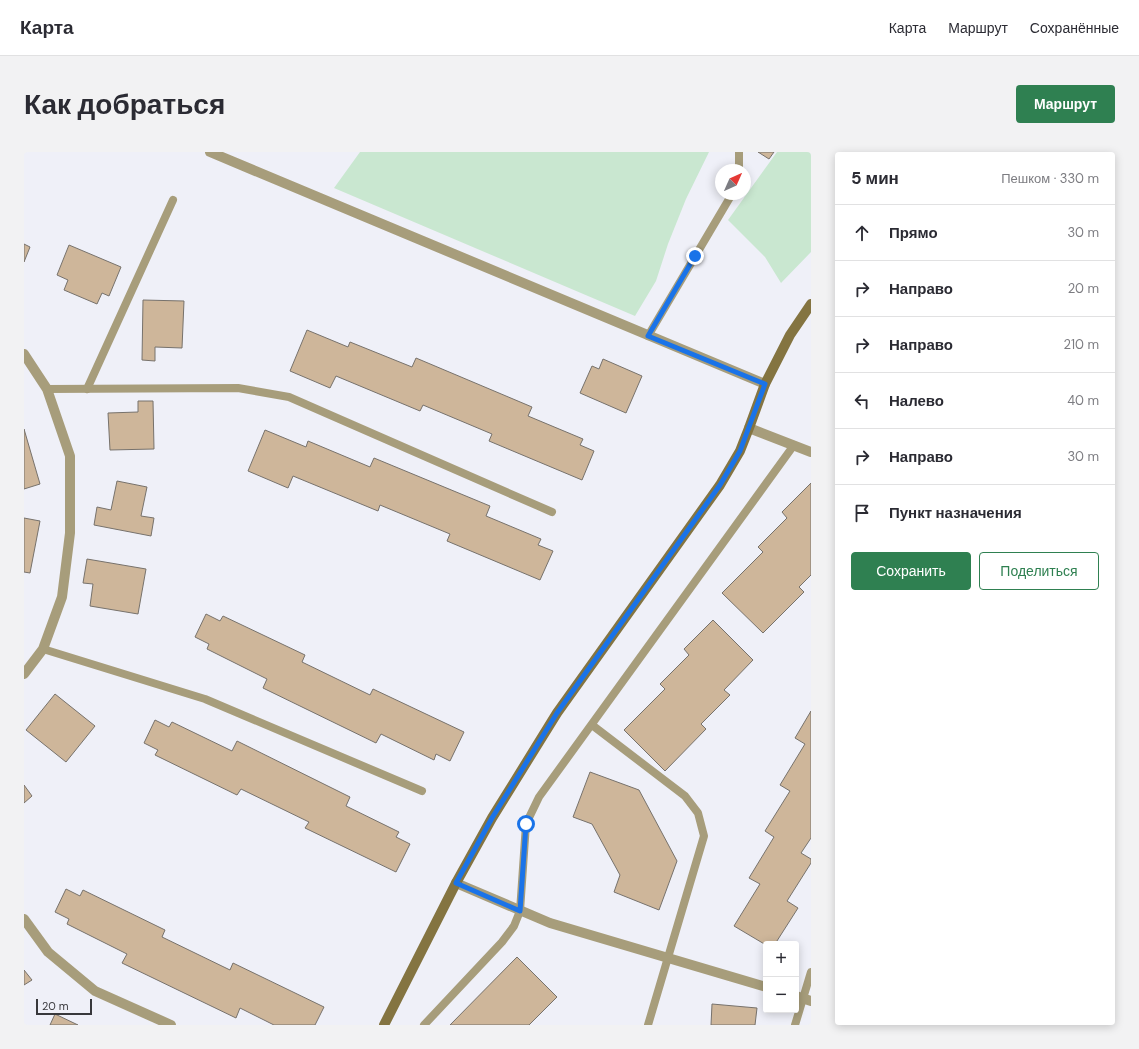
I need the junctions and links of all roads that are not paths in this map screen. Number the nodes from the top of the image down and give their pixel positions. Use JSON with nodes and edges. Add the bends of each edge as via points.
{"nodes":[{"id":1,"x":210,"y":152,"type":"edge"},
{"id":2,"x":739,"y":152,"type":"edge"},
{"id":3,"x":739,"y":164,"type":"edge"},
{"id":4,"x":173,"y":200,"type":"dead end"},
{"id":5,"x":728,"y":200,"type":"edge"},
{"id":6,"x":811,"y":304,"type":"edge"},
{"id":7,"x":648,"y":336,"type":"junction"},
{"id":8,"x":24,"y":354,"type":"edge"},
{"id":9,"x":765,"y":384,"type":"junction"},
{"id":10,"x":47,"y":389,"type":"junction"},
{"id":11,"x":87,"y":389,"type":"junction"},
{"id":12,"x":749,"y":428,"type":"junction"},
{"id":13,"x":794,"y":445,"type":"junction"},
{"id":14,"x":811,"y":452,"type":"edge"},
{"id":15,"x":552,"y":512,"type":"dead end"},
{"id":16,"x":43,"y":650,"type":"junction"},
{"id":17,"x":24,"y":674,"type":"edge"},
{"id":18,"x":592,"y":724,"type":"junction"},
{"id":19,"x":422,"y":791,"type":"dead end"},
{"id":20,"x":456,"y":883,"type":"junction"},
{"id":21,"x":520,"y":911,"type":"junction"},
{"id":22,"x":24,"y":919,"type":"edge"},
{"id":23,"x":668,"y":958,"type":"junction"},
{"id":24,"x":811,"y":972,"type":"edge"},
{"id":25,"x":763,"y":986,"type":"edge"},
{"id":26,"x":803,"y":998,"type":"edge"},
{"id":27,"x":170,"y":1025,"type":"edge"},
{"id":28,"x":384,"y":1025,"type":"edge"},
{"id":29,"x":424,"y":1025,"type":"edge"},
{"id":30,"x":648,"y":1025,"type":"edge"},
{"id":31,"x":794,"y":1025,"type":"edge"}],
"edges":[{"from":1,"to":7,"type":"street"},
{"from":2,"to":3,"type":"lane"},
{"from":4,"to":11,"type":"lane"},
{"from":5,"to":7,"type":"lane"},
{"from":6,"to":9,"type":"street","via":[[790,335]]},
{"from":7,"to":9,"type":"street"},
{"from":8,"to":10,"type":"street"},
{"from":9,"to":12,"type":"street"},
{"from":10,"to":11,"type":"lane"},
{"from":10,"to":16,"type":"street","via":[[70,456],[70,533],[62,597]]},
{"from":11,"to":15,"type":"lane","via":[[238,388],[288,397]]},
{"from":12,"to":13,"type":"street"},
{"from":12,"to":20,"type":"street","via":[[740,451],[720,485],[557,713],[492,818]]},
{"from":13,"to":14,"type":"street"},
{"from":13,"to":18,"type":"lane"},
{"from":16,"to":17,"type":"street"},
{"from":16,"to":19,"type":"lane","via":[[205,700]]},
{"from":18,"to":21,"type":"lane","via":[[539,797],[526,824]]},
{"from":18,"to":23,"type":"lane","via":[[685,796],[698,813],[704,836]]},
{"from":20,"to":21,"type":"street"},
{"from":20,"to":28,"type":"street"},
{"from":21,"to":23,"type":"street","via":[[550,923]]},
{"from":21,"to":29,"type":"lane","via":[[514,926],[502,942]]},
{"from":22,"to":27,"type":"street","via":[[48,952],[95,991]]},
{"from":23,"to":25,"type":"street"},
{"from":23,"to":30,"type":"lane"},
{"from":24,"to":26,"type":"lane"},
{"from":26,"to":31,"type":"lane"}]}
